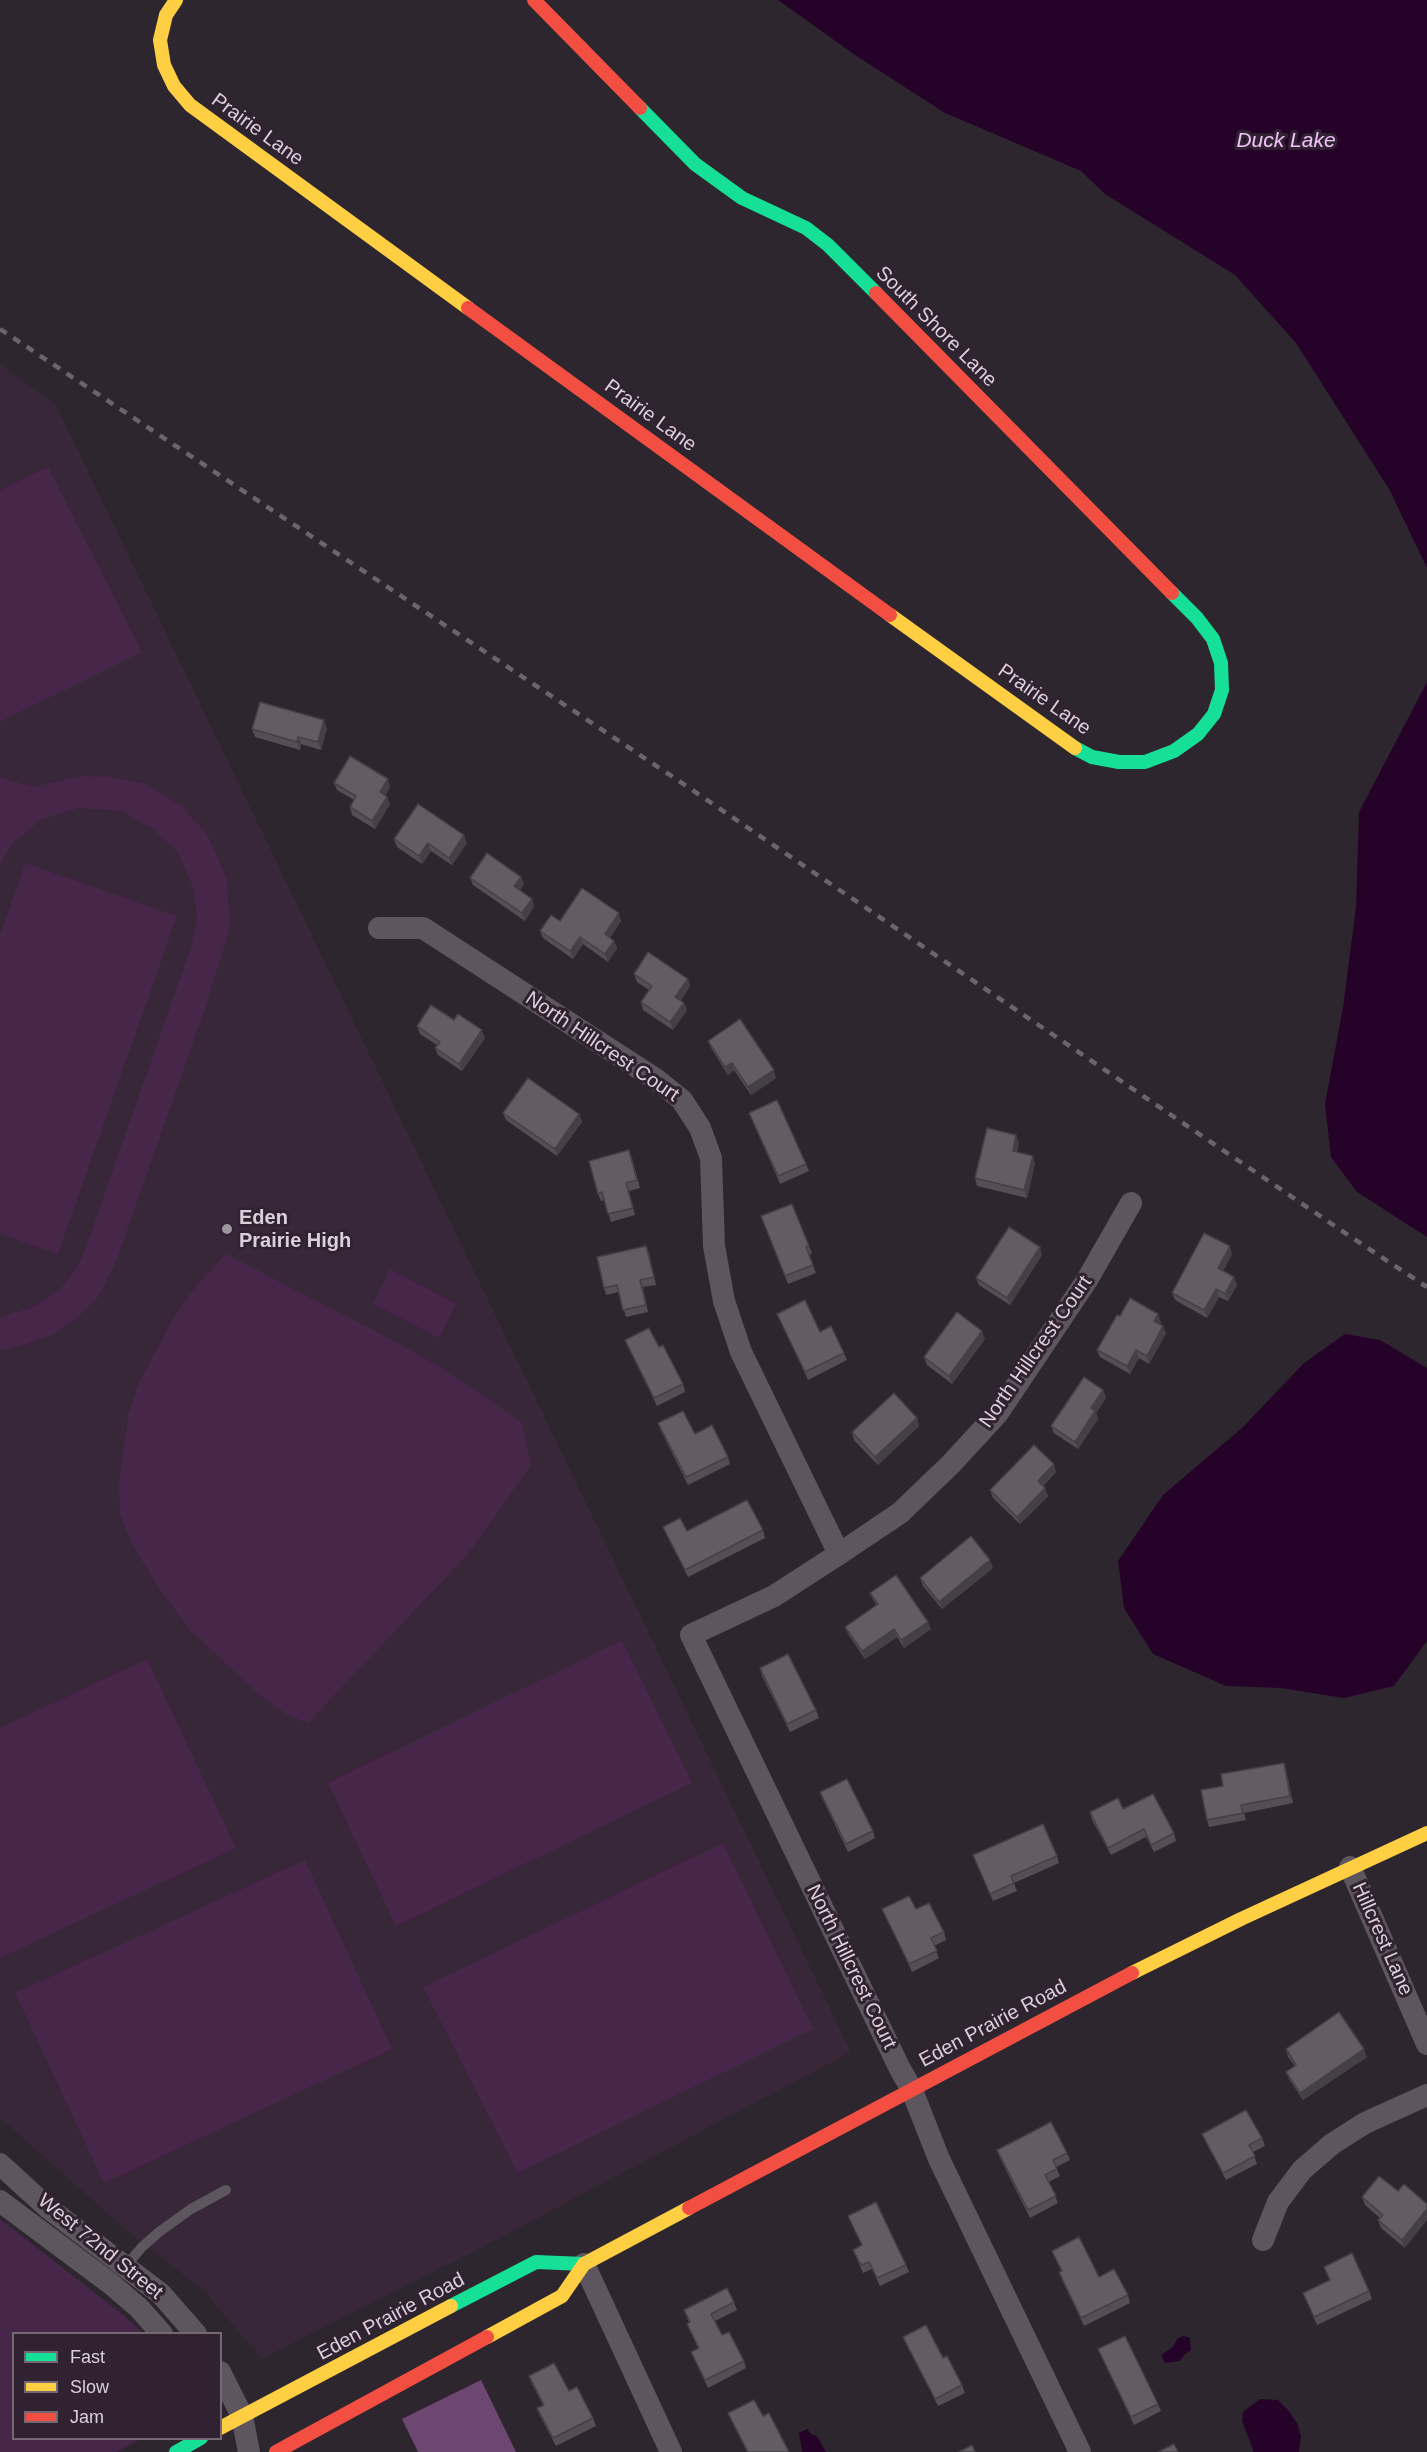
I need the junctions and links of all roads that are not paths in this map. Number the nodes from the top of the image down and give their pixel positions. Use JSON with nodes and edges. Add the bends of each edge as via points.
{"nodes":[{"id":1,"x":176,"y":0,"type":"edge"},
{"id":2,"x":534,"y":0,"type":"edge"},
{"id":3,"x":1198,"y":734,"type":"joint"},
{"id":4,"x":379,"y":928,"type":"dead end"},
{"id":5,"x":1131,"y":1203,"type":"dead end"},
{"id":6,"x":839,"y":1554,"type":"junction"},
{"id":7,"x":1427,"y":1833,"type":"edge"},
{"id":8,"x":1350,"y":1867,"type":"junction"},
{"id":9,"x":1427,"y":2044,"type":"edge"},
{"id":10,"x":911,"y":2088,"type":"junction"},
{"id":11,"x":1427,"y":2095,"type":"edge"},
{"id":12,"x":0,"y":2164,"type":"edge"},
{"id":13,"x":226,"y":2190,"type":"dead end"},
{"id":14,"x":0,"y":2201,"type":"edge"},
{"id":15,"x":1263,"y":2240,"type":"dead end"},
{"id":16,"x":584,"y":2264,"type":"junction"},
{"id":17,"x":126,"y":2266,"type":"junction"},
{"id":18,"x":111,"y":2284,"type":"junction"},
{"id":19,"x":160,"y":2332,"type":"edge"},
{"id":20,"x":194,"y":2332,"type":"edge"},
{"id":21,"x":222,"y":2376,"type":"edge"},
{"id":22,"x":242,"y":2416,"type":"junction"},
{"id":23,"x":222,"y":2429,"type":"edge"},
{"id":24,"x":222,"y":2432,"type":"edge"},
{"id":25,"x":199,"y":2440,"type":"edge"},
{"id":26,"x":176,"y":2452,"type":"edge"},
{"id":27,"x":240,"y":2452,"type":"edge"},
{"id":28,"x":249,"y":2452,"type":"edge"},
{"id":29,"x":276,"y":2452,"type":"edge"},
{"id":30,"x":671,"y":2452,"type":"edge"},
{"id":31,"x":1080,"y":2452,"type":"edge"}],
"edges":[{"from":1,"to":3,"type":"street","name":"Prairie Lane","via":[[166,15],[160,40],[169,76],[190,105],[1069,745],[1092,757],[1144,762],[1174,751]]},
{"from":2,"to":3,"type":"street","name":"South Shore Lane","via":[[695,164],[742,198],[806,228],[828,245],[1197,618],[1213,639],[1221,663],[1221,690],[1214,714]]},
{"from":4,"to":6,"type":"street","name":"North Hillcrest Court","via":[[423,928],[682,1100],[700,1128],[711,1158],[714,1246],[724,1301],[738,1341]]},
{"from":5,"to":6,"type":"street","name":"North Hillcrest Court","via":[[1087,1280],[999,1413],[900,1513]]},
{"from":6,"to":10,"type":"street","name":"North Hillcrest Court","via":[[774,1596],[691,1635]]},
{"from":7,"to":8,"type":"street","name":"Eden Prairie Road"},
{"from":8,"to":9,"type":"street","name":"Hillcrest Lane"},
{"from":8,"to":10,"type":"street","name":"Eden Prairie Road","via":[[1106,1986]]},
{"from":10,"to":16,"type":"street","name":"Eden Prairie Road"},
{"from":10,"to":31,"type":"street","name":"North Hillcrest Court","via":[[939,2159]]},
{"from":11,"to":15,"type":"street","via":[[1365,2123],[1302,2170],[1278,2202]]},
{"from":12,"to":17,"type":"street","name":"West 72nd Street","via":[[47,2207]]},
{"from":13,"to":17,"type":"lane","via":[[159,2232]]},
{"from":14,"to":18,"type":"street","name":"West 72nd Street"},
{"from":16,"to":22,"type":"street","name":"Eden Prairie Road","via":[[536,2262]]},
{"from":16,"to":29,"type":"street","name":"Eden Prairie Road","via":[[562,2296]]},
{"from":16,"to":30,"type":"street"},
{"from":17,"to":18,"type":"lane"},
{"from":17,"to":20,"type":"street","name":"West 72nd Street","via":[[161,2294]]},
{"from":18,"to":19,"type":"street","name":"West 72nd Street"},
{"from":21,"to":22,"type":"street"},
{"from":22,"to":23,"type":"street","name":"Eden Prairie Road"},
{"from":22,"to":28,"type":"street"},
{"from":24,"to":27,"type":"street"},
{"from":25,"to":26,"type":"street"}]}
